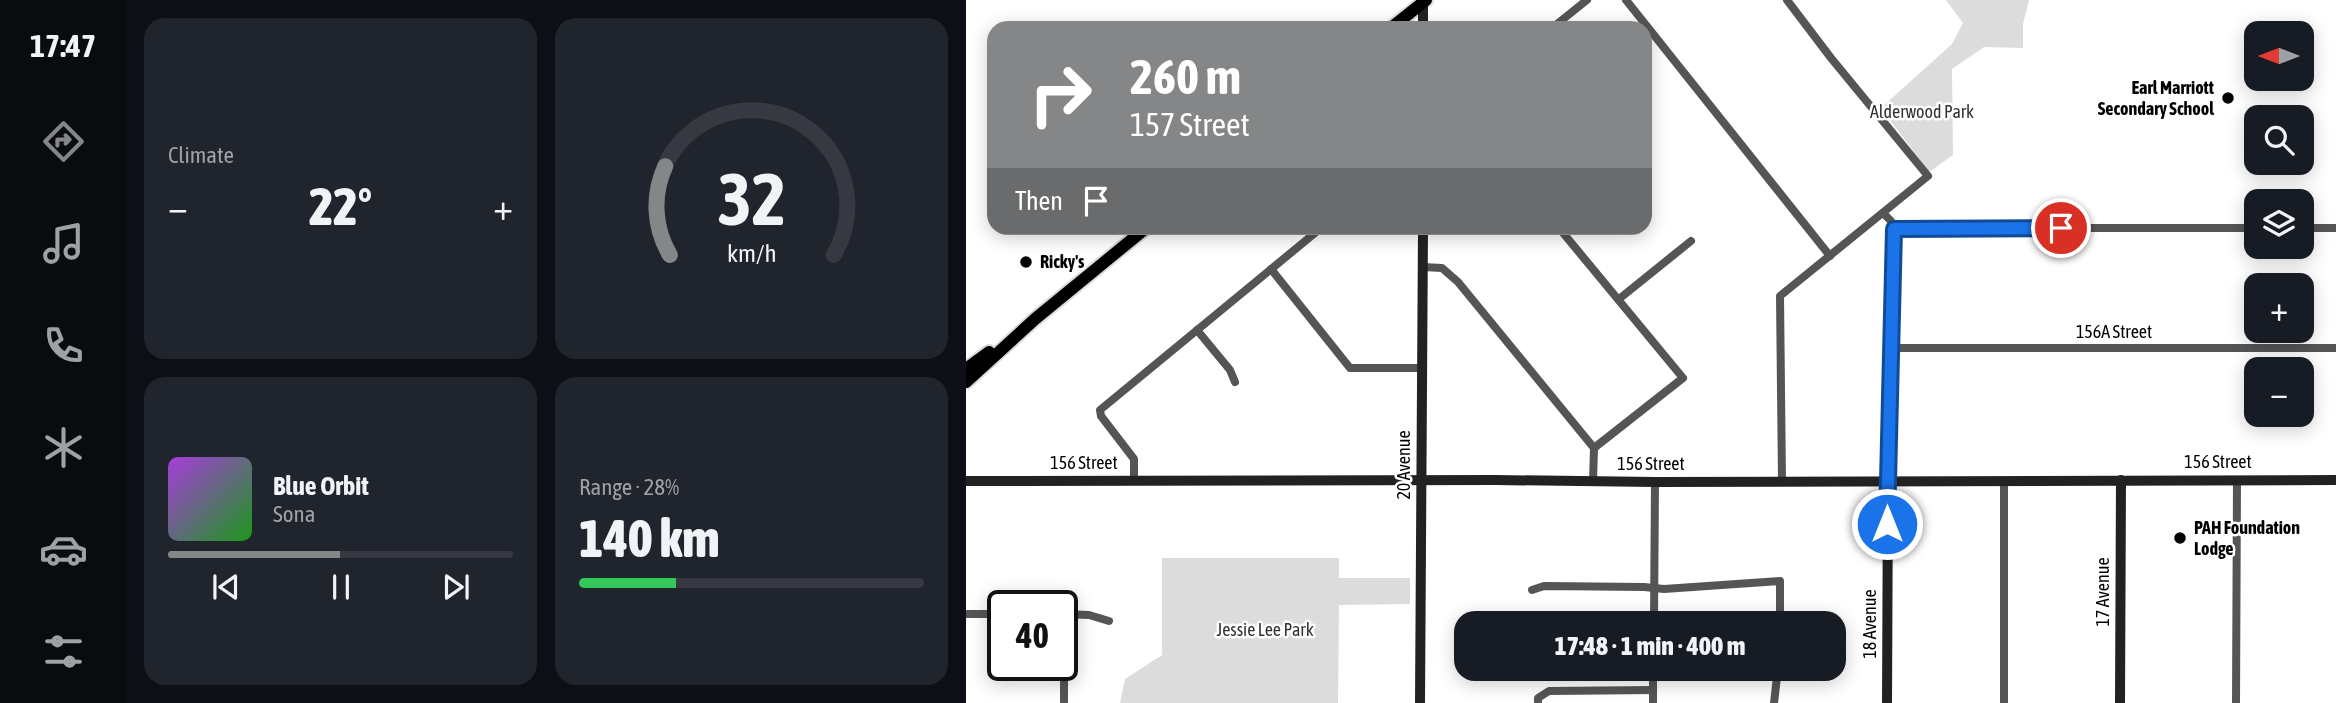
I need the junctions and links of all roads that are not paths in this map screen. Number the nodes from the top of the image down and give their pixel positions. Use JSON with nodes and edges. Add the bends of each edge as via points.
{"nodes":[{"id":1,"x":1587,"y":0,"type":"edge"},
{"id":2,"x":1626,"y":0,"type":"edge"},
{"id":3,"x":1787,"y":0,"type":"edge"},
{"id":4,"x":1424,"y":1,"type":"edge"},
{"id":5,"x":1400,"y":21,"type":"edge"},
{"id":6,"x":1423,"y":21,"type":"edge"},
{"id":7,"x":1561,"y":21,"type":"edge"},
{"id":8,"x":1643,"y":21,"type":"edge"},
{"id":9,"x":1652,"y":33,"type":"edge"},
{"id":10,"x":1883,"y":213,"type":"junction"},
{"id":11,"x":2244,"y":228,"type":"edge"},
{"id":12,"x":2314,"y":228,"type":"edge"},
{"id":13,"x":2336,"y":228,"type":"edge"},
{"id":14,"x":1894,"y":229,"type":"junction"},
{"id":15,"x":1137,"y":235,"type":"edge"},
{"id":16,"x":1312,"y":235,"type":"edge"},
{"id":17,"x":1423,"y":235,"type":"edge"},
{"id":18,"x":1565,"y":235,"type":"edge"},
{"id":19,"x":1691,"y":241,"type":"dead end"},
{"id":20,"x":1830,"y":256,"type":"junction"},
{"id":21,"x":1423,"y":267,"type":"junction"},
{"id":22,"x":1271,"y":269,"type":"junction"},
{"id":23,"x":1619,"y":299,"type":"junction"},
{"id":24,"x":1035,"y":318,"type":"junction"},
{"id":25,"x":1198,"y":330,"type":"junction"},
{"id":26,"x":1892,"y":348,"type":"junction"},
{"id":27,"x":2336,"y":348,"type":"edge"},
{"id":28,"x":1422,"y":368,"type":"junction"},
{"id":29,"x":966,"y":369,"type":"edge"},
{"id":30,"x":966,"y":382,"type":"edge"},
{"id":31,"x":1235,"y":382,"type":"dead end"},
{"id":32,"x":1594,"y":448,"type":"junction"},
{"id":33,"x":2121,"y":480,"type":"junction"},
{"id":34,"x":2237,"y":480,"type":"junction"},
{"id":35,"x":2336,"y":480,"type":"edge"},
{"id":36,"x":966,"y":481,"type":"edge"},
{"id":37,"x":1134,"y":481,"type":"junction"},
{"id":38,"x":1422,"y":481,"type":"junction"},
{"id":39,"x":1888,"y":481,"type":"junction"},
{"id":40,"x":2004,"y":481,"type":"junction"},
{"id":41,"x":1593,"y":482,"type":"junction"},
{"id":42,"x":1655,"y":482,"type":"junction"},
{"id":43,"x":1782,"y":482,"type":"junction"},
{"id":44,"x":1654,"y":588,"type":"junction"},
{"id":45,"x":1532,"y":590,"type":"dead end"},
{"id":46,"x":1654,"y":611,"type":"edge"},
{"id":47,"x":1780,"y":611,"type":"edge"},
{"id":48,"x":966,"y":614,"type":"edge"},
{"id":49,"x":987,"y":614,"type":"edge"},
{"id":50,"x":1078,"y":615,"type":"edge"},
{"id":51,"x":1109,"y":621,"type":"dead end"},
{"id":52,"x":1064,"y":681,"type":"edge"},
{"id":53,"x":1653,"y":681,"type":"edge"},
{"id":54,"x":1777,"y":681,"type":"edge"},
{"id":55,"x":1653,"y":690,"type":"junction"},
{"id":56,"x":1064,"y":703,"type":"edge"},
{"id":57,"x":1420,"y":703,"type":"edge"},
{"id":58,"x":1538,"y":703,"type":"edge"},
{"id":59,"x":1653,"y":703,"type":"edge"},
{"id":60,"x":1774,"y":703,"type":"edge"},
{"id":61,"x":1887,"y":703,"type":"edge"},
{"id":62,"x":2004,"y":703,"type":"edge"},
{"id":63,"x":2120,"y":703,"type":"edge"},
{"id":64,"x":2236,"y":703,"type":"edge"}],
"edges":[{"from":1,"to":7,"type":"street"},
{"from":2,"to":8,"type":"street"},
{"from":3,"to":10,"type":"street","via":[[1928,176]]},
{"from":4,"to":5,"type":"main road"},
{"from":4,"to":6,"type":"street"},
{"from":9,"to":20,"type":"street"},
{"from":10,"to":14,"type":"street"},
{"from":10,"to":20,"type":"street"},
{"from":11,"to":14,"type":"street"},
{"from":12,"to":13,"type":"street"},
{"from":14,"to":26,"type":"street","name":"18 Avenue"},
{"from":15,"to":24,"type":"main road"},
{"from":16,"to":22,"type":"street"},
{"from":17,"to":21,"type":"street","name":"20 Avenue"},
{"from":18,"to":23,"type":"street"},
{"from":19,"to":23,"type":"street"},
{"from":20,"to":43,"type":"street","via":[[1780,296]]},
{"from":21,"to":28,"type":"street","name":"20 Avenue"},
{"from":21,"to":32,"type":"street","via":[[1442,268],[1458,282]]},
{"from":22,"to":25,"type":"street"},
{"from":22,"to":28,"type":"street","via":[[1350,368]]},
{"from":23,"to":32,"type":"street","via":[[1683,378]]},
{"from":24,"to":29,"type":"main road"},
{"from":24,"to":30,"type":"main road"},
{"from":25,"to":31,"type":"street"},
{"from":25,"to":37,"type":"street","via":[[1100,410],[1134,459]]},
{"from":26,"to":27,"type":"street","name":"156A Street"},
{"from":26,"to":39,"type":"street","name":"18 Avenue"},
{"from":28,"to":38,"type":"street","name":"20 Avenue"},
{"from":32,"to":41,"type":"street"},
{"from":33,"to":34,"type":"street","name":"156 Street"},
{"from":33,"to":40,"type":"street","name":"156 Street"},
{"from":33,"to":63,"type":"street","name":"17 Avenue"},
{"from":34,"to":35,"type":"street","name":"156 Street"},
{"from":34,"to":64,"type":"street"},
{"from":36,"to":37,"type":"street","name":"156 Street"},
{"from":37,"to":38,"type":"street","name":"156 Street"},
{"from":38,"to":41,"type":"street","name":"156 Street"},
{"from":38,"to":57,"type":"street","name":"20 Avenue"},
{"from":39,"to":40,"type":"street","name":"156 Street"},
{"from":39,"to":43,"type":"street","name":"156 Street"},
{"from":39,"to":61,"type":"street","name":"18 Avenue"},
{"from":40,"to":62,"type":"street"},
{"from":41,"to":42,"type":"street","name":"156 Street"},
{"from":42,"to":43,"type":"street","name":"156 Street"},
{"from":42,"to":44,"type":"street"},
{"from":44,"to":45,"type":"street","via":[[1544,586]]},
{"from":44,"to":46,"type":"street"},
{"from":44,"to":47,"type":"street","via":[[1780,582]]},
{"from":48,"to":49,"type":"street"},
{"from":50,"to":51,"type":"street"},
{"from":52,"to":56,"type":"street"},
{"from":53,"to":55,"type":"street"},
{"from":54,"to":60,"type":"street"},
{"from":55,"to":58,"type":"street","via":[[1549,691]]},
{"from":55,"to":59,"type":"street"}]}
